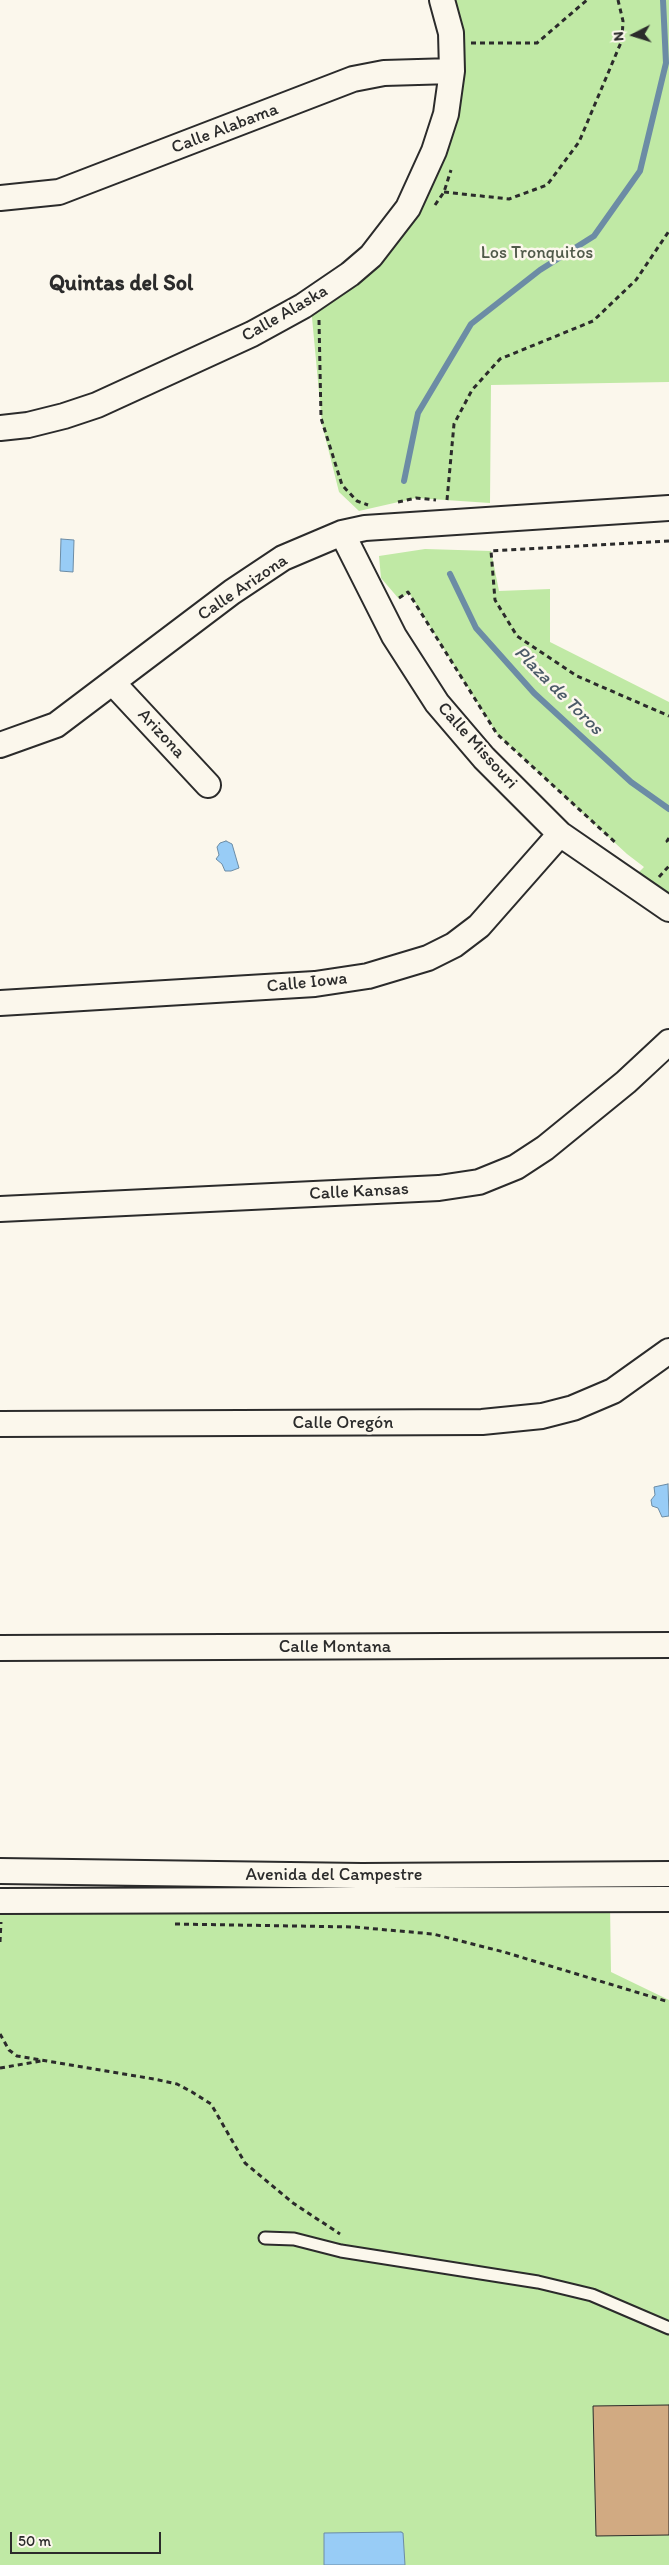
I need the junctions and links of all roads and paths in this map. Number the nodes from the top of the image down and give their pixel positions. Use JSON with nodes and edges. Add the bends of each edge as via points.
{"nodes":[{"id":1,"x":442,"y":0,"type":"edge"},
{"id":2,"x":587,"y":0,"type":"edge"},
{"id":3,"x":618,"y":0,"type":"edge"},
{"id":4,"x":470,"y":34,"type":"dead end"},
{"id":5,"x":471,"y":42,"type":"junction"},
{"id":6,"x":472,"y":48,"type":"dead end"},
{"id":7,"x":452,"y":71,"type":"junction"},
{"id":8,"x":452,"y":168,"type":"dead end"},
{"id":9,"x":444,"y":192,"type":"junction"},
{"id":10,"x":0,"y":198,"type":"edge"},
{"id":11,"x":434,"y":207,"type":"dead end"},
{"id":12,"x":669,"y":231,"type":"edge"},
{"id":13,"x":319,"y":319,"type":"dead end"},
{"id":14,"x":0,"y":428,"type":"edge"},
{"id":15,"x":390,"y":504,"type":"dead end"},
{"id":16,"x":373,"y":508,"type":"dead end"},
{"id":17,"x":669,"y":508,"type":"edge"},
{"id":18,"x":342,"y":533,"type":"junction"},
{"id":19,"x":669,"y":541,"type":"edge"},
{"id":20,"x":400,"y":599,"type":"dead end"},
{"id":21,"x":113,"y":683,"type":"junction"},
{"id":22,"x":669,"y":716,"type":"edge"},
{"id":23,"x":0,"y":745,"type":"edge"},
{"id":24,"x":208,"y":785,"type":"dead end"},
{"id":25,"x":560,"y":834,"type":"junction"},
{"id":26,"x":669,"y":838,"type":"edge"},
{"id":27,"x":669,"y":844,"type":"edge"},
{"id":28,"x":620,"y":847,"type":"dead end"},
{"id":29,"x":669,"y":909,"type":"edge"},
{"id":30,"x":0,"y":1003,"type":"edge"},
{"id":31,"x":669,"y":1042,"type":"edge"},
{"id":32,"x":0,"y":1209,"type":"edge"},
{"id":33,"x":669,"y":1351,"type":"edge"},
{"id":34,"x":0,"y":1424,"type":"edge"},
{"id":35,"x":669,"y":1646,"type":"edge"},
{"id":36,"x":0,"y":1648,"type":"edge"},
{"id":37,"x":0,"y":1871,"type":"edge"},
{"id":38,"x":669,"y":1874,"type":"edge"},
{"id":39,"x":362,"y":1876,"type":"junction"},
{"id":40,"x":669,"y":1899,"type":"edge"},
{"id":41,"x":0,"y":1901,"type":"edge"},
{"id":42,"x":361,"y":1901,"type":"junction"},
{"id":43,"x":10,"y":1922,"type":"dead end"},
{"id":44,"x":166,"y":1924,"type":"dead end"},
{"id":45,"x":0,"y":1942,"type":"edge"},
{"id":46,"x":669,"y":2002,"type":"edge"},
{"id":47,"x":0,"y":2034,"type":"edge"},
{"id":48,"x":44,"y":2060,"type":"junction"},
{"id":49,"x":0,"y":2068,"type":"edge"},
{"id":50,"x":265,"y":2238,"type":"dead end"},
{"id":51,"x":372,"y":2255,"type":"junction"},
{"id":52,"x":669,"y":2328,"type":"edge"}],
"edges":[{"from":1,"to":7,"type":"street","name":"Calle Alaska","via":[[451,33]]},
{"from":2,"to":5,"type":"path","via":[[537,43]]},
{"from":3,"to":9,"type":"path","via":[[623,22],[622,40],[579,142],[547,185],[509,199]]},
{"from":4,"to":5,"type":"path"},
{"from":5,"to":6,"type":"path"},
{"from":7,"to":10,"type":"street","name":"Calle Alabama","via":[[384,73],[353,79],[59,192]]},
{"from":7,"to":14,"type":"street","name":"Calle Alaska","via":[[443,123],[413,200],[391,233],[350,274],[303,306],[252,334],[97,405],[38,423]]},
{"from":8,"to":9,"type":"path"},
{"from":9,"to":11,"type":"path"},
{"from":12,"to":15,"type":"path","via":[[636,280],[593,321],[500,359],[472,390],[454,424],[448,500],[416,498]]},
{"from":13,"to":16,"type":"path","via":[[321,418],[342,485],[357,501]]},
{"from":17,"to":18,"type":"street","name":"Calle Arizona","via":[[365,528]]},
{"from":18,"to":21,"type":"street","name":"Calle Arizona","via":[[283,558],[232,592]]},
{"from":18,"to":25,"type":"street","name":"Calle Missouri","via":[[394,636],[438,703],[484,758]]},
{"from":19,"to":22,"type":"path","via":[[491,551],[496,600],[517,636],[576,676]]},
{"from":20,"to":28,"type":"path","via":[[408,592],[498,734]]},
{"from":21,"to":23,"type":"street","name":"Calle Arizona","via":[[56,725]]},
{"from":21,"to":24,"type":"street","name":"Arizona"},
{"from":25,"to":29,"type":"street","name":"Calle Missouri"},
{"from":25,"to":30,"type":"street","name":"Calle Iowa","via":[[479,926],[454,945],[428,958],[368,976],[315,984]]},
{"from":26,"to":27,"type":"path"},
{"from":31,"to":32,"type":"street","name":"Calle Kansas","via":[[546,1148],[516,1167],[479,1182],[439,1188]]},
{"from":33,"to":34,"type":"street","name":"Calle Oregón","via":[[614,1391],[573,1408],[542,1416],[482,1422]]},
{"from":35,"to":36,"type":"street","name":"Calle Montana"},
{"from":37,"to":39,"type":"street","name":"Avenida del Campestre"},
{"from":38,"to":39,"type":"street","name":"Avenida del Campestre"},
{"from":39,"to":42,"type":"street"},
{"from":40,"to":42,"type":"street","name":"Avenida del Campestre"},
{"from":41,"to":42,"type":"street","name":"Avenida del Campestre"},
{"from":43,"to":45,"type":"path","via":[[1,1922]]},
{"from":44,"to":46,"type":"path","via":[[354,1926],[433,1934]]},
{"from":47,"to":48,"type":"path","via":[[9,2050],[17,2056]]},
{"from":48,"to":49,"type":"path"},
{"from":48,"to":51,"type":"path","via":[[154,2079],[177,2084],[192,2092],[211,2104],[245,2163],[294,2203]]},
{"from":50,"to":51,"type":"lane","via":[[294,2239]]},
{"from":51,"to":52,"type":"lane","via":[[538,2282],[592,2295]]}]}
